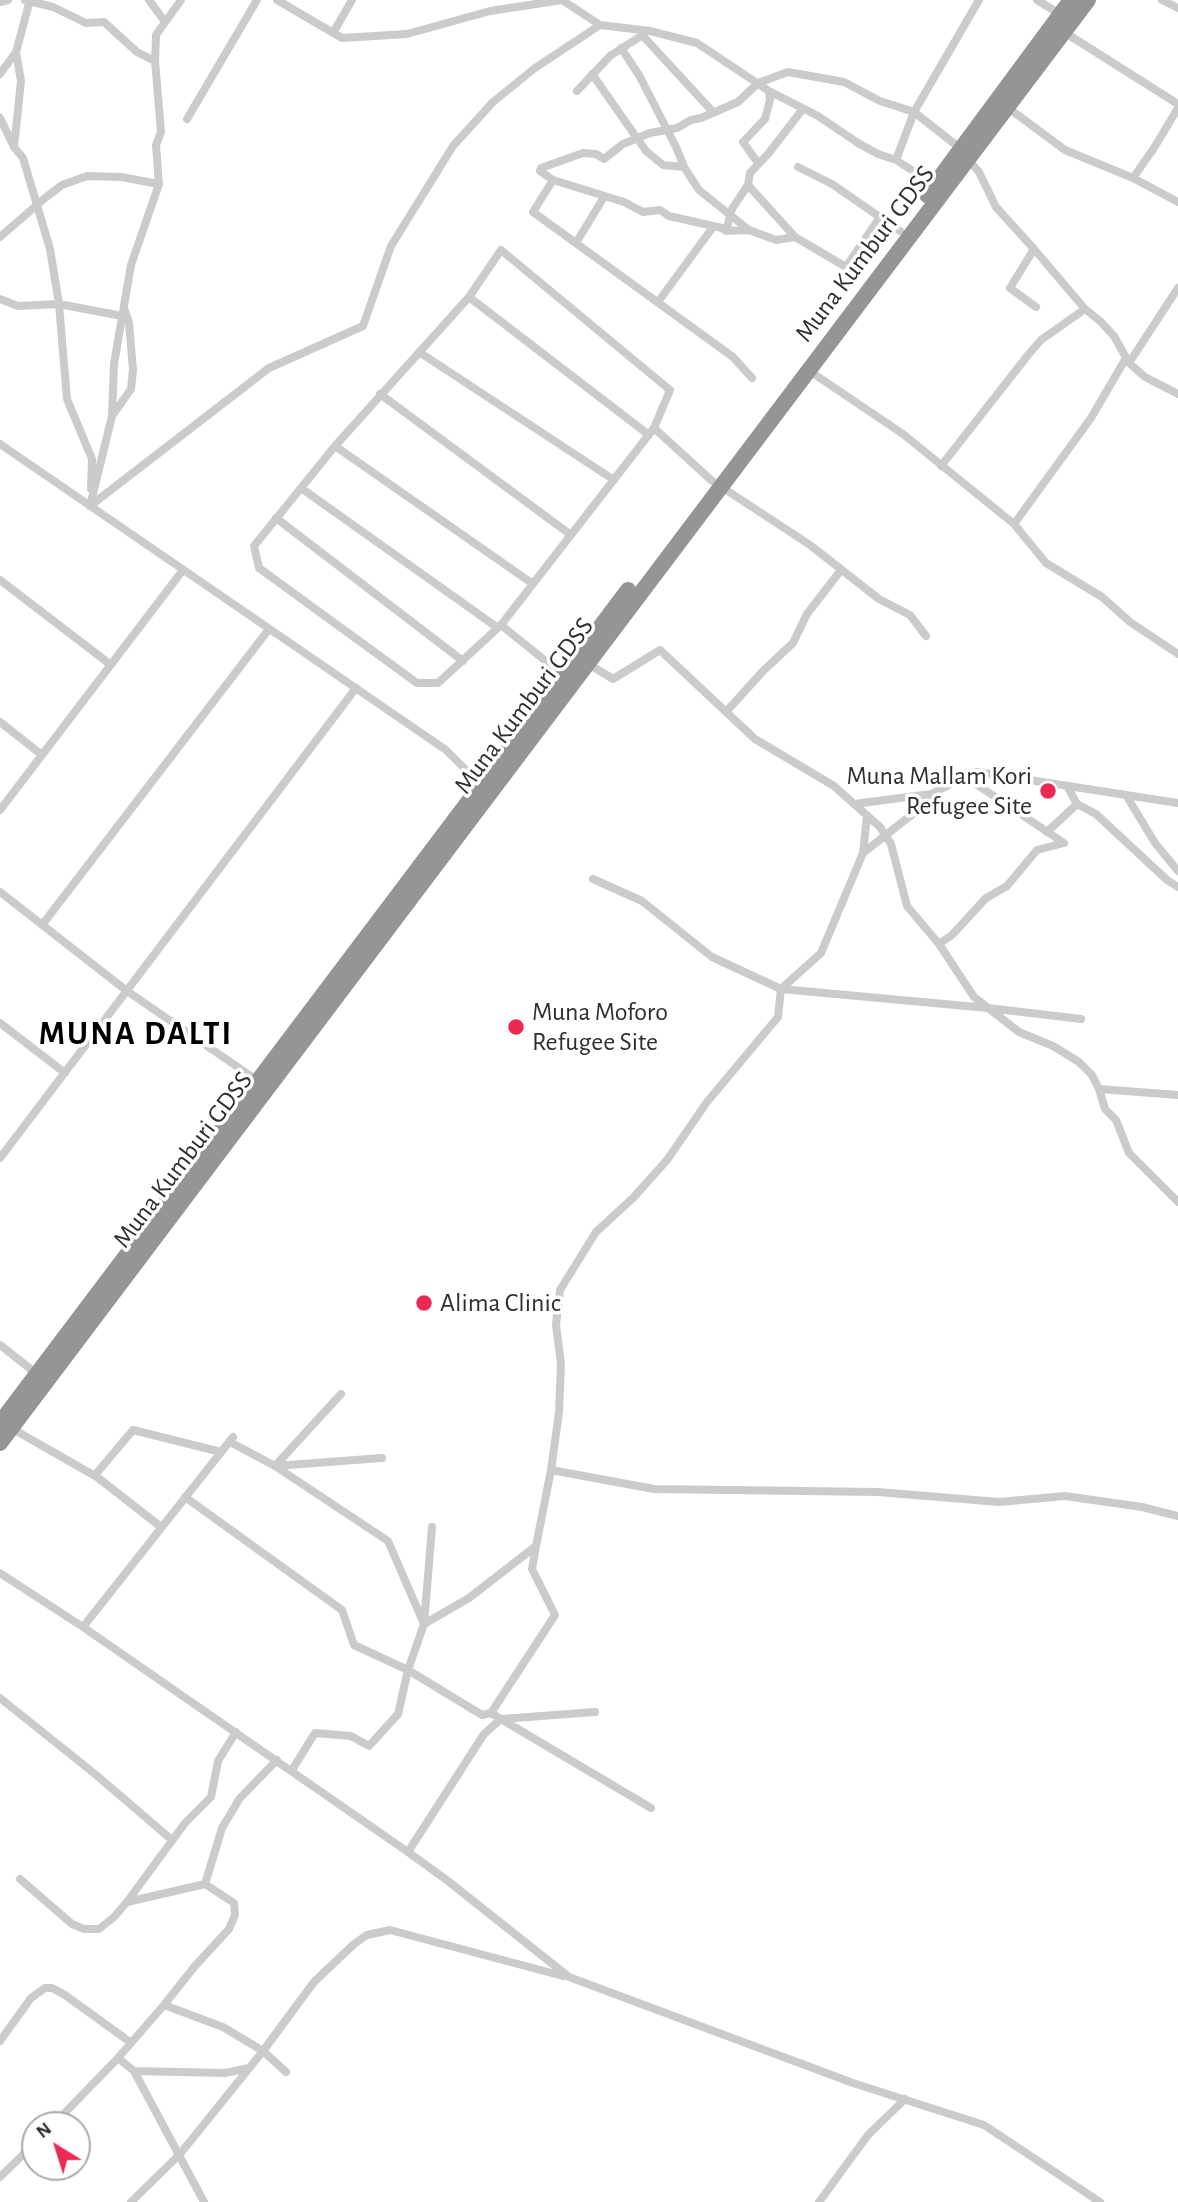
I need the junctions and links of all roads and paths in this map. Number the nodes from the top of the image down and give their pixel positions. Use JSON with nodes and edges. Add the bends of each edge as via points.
{"nodes":[{"id":1,"x":8,"y":0,"type":"edge"},
{"id":2,"x":28,"y":0,"type":"edge"},
{"id":3,"x":149,"y":0,"type":"edge"},
{"id":4,"x":181,"y":0,"type":"edge"},
{"id":5,"x":257,"y":0,"type":"edge"},
{"id":6,"x":277,"y":0,"type":"edge"},
{"id":7,"x":352,"y":0,"type":"edge"},
{"id":8,"x":562,"y":0,"type":"edge"},
{"id":9,"x":979,"y":0,"type":"edge"},
{"id":10,"x":1037,"y":0,"type":"edge"},
{"id":11,"x":1071,"y":0,"type":"edge"},
{"id":12,"x":1088,"y":0,"type":"edge"},
{"id":13,"x":1162,"y":0,"type":"edge"},
{"id":14,"x":0,"y":2,"type":"edge"},
{"id":15,"x":1178,"y":8,"type":"edge"},
{"id":16,"x":1060,"y":14,"type":"junction"},
{"id":17,"x":165,"y":22,"type":"junction"},
{"id":18,"x":600,"y":25,"type":"junction"},
{"id":19,"x":1063,"y":32,"type":"junction"},
{"id":20,"x":333,"y":33,"type":"junction"},
{"id":21,"x":646,"y":33,"type":"junction"},
{"id":22,"x":621,"y":48,"type":"junction"},
{"id":23,"x":16,"y":52,"type":"junction"},
{"id":24,"x":155,"y":61,"type":"junction"},
{"id":25,"x":0,"y":74,"type":"edge"},
{"id":26,"x":592,"y":74,"type":"junction"},
{"id":27,"x":758,"y":83,"type":"junction"},
{"id":28,"x":577,"y":91,"type":"dead end"},
{"id":29,"x":769,"y":91,"type":"junction"},
{"id":30,"x":1178,"y":106,"type":"edge"},
{"id":31,"x":1007,"y":107,"type":"junction"},
{"id":32,"x":802,"y":110,"type":"junction"},
{"id":33,"x":713,"y":112,"type":"junction"},
{"id":34,"x":914,"y":112,"type":"junction"},
{"id":35,"x":0,"y":118,"type":"edge"},
{"id":36,"x":187,"y":119,"type":"dead end"},
{"id":37,"x":666,"y":129,"type":"junction"},
{"id":38,"x":636,"y":139,"type":"junction"},
{"id":39,"x":14,"y":147,"type":"junction"},
{"id":40,"x":964,"y":154,"type":"junction"},
{"id":41,"x":896,"y":160,"type":"junction"},
{"id":42,"x":758,"y":163,"type":"junction"},
{"id":43,"x":684,"y":167,"type":"junction"},
{"id":44,"x":798,"y":167,"type":"dead end"},
{"id":45,"x":921,"y":176,"type":"dead end"},
{"id":46,"x":1133,"y":178,"type":"junction"},
{"id":47,"x":553,"y":180,"type":"junction"},
{"id":48,"x":159,"y":184,"type":"junction"},
{"id":49,"x":748,"y":185,"type":"junction"},
{"id":50,"x":604,"y":197,"type":"junction"},
{"id":51,"x":1178,"y":202,"type":"edge"},
{"id":52,"x":36,"y":205,"type":"junction"},
{"id":53,"x":731,"y":214,"type":"junction"},
{"id":54,"x":880,"y":217,"type":"junction"},
{"id":55,"x":713,"y":227,"type":"junction"},
{"id":56,"x":749,"y":230,"type":"junction"},
{"id":57,"x":726,"y":231,"type":"junction"},
{"id":58,"x":900,"y":231,"type":"junction"},
{"id":59,"x":0,"y":237,"type":"edge"},
{"id":60,"x":796,"y":237,"type":"junction"},
{"id":61,"x":576,"y":243,"type":"junction"},
{"id":62,"x":1034,"y":249,"type":"junction"},
{"id":63,"x":1178,"y":288,"type":"edge"},
{"id":64,"x":468,"y":297,"type":"junction"},
{"id":65,"x":0,"y":299,"type":"edge"},
{"id":66,"x":658,"y":302,"type":"junction"},
{"id":67,"x":58,"y":304,"type":"junction"},
{"id":68,"x":1035,"y":307,"type":"dead end"},
{"id":69,"x":1085,"y":309,"type":"junction"},
{"id":70,"x":123,"y":312,"type":"junction"},
{"id":71,"x":419,"y":352,"type":"junction"},
{"id":72,"x":1127,"y":360,"type":"junction"},
{"id":73,"x":808,"y":370,"type":"junction"},
{"id":74,"x":752,"y":378,"type":"dead end"},
{"id":75,"x":380,"y":394,"type":"junction"},
{"id":76,"x":1178,"y":394,"type":"edge"},
{"id":77,"x":112,"y":416,"type":"junction"},
{"id":78,"x":652,"y":432,"type":"junction"},
{"id":79,"x":0,"y":444,"type":"edge"},
{"id":80,"x":335,"y":446,"type":"junction"},
{"id":81,"x":941,"y":467,"type":"junction"},
{"id":82,"x":614,"y":480,"type":"junction"},
{"id":83,"x":716,"y":483,"type":"junction"},
{"id":84,"x":301,"y":488,"type":"junction"},
{"id":85,"x":90,"y":506,"type":"junction"},
{"id":86,"x":276,"y":519,"type":"junction"},
{"id":87,"x":1014,"y":524,"type":"junction"},
{"id":88,"x":571,"y":535,"type":"junction"},
{"id":89,"x":183,"y":570,"type":"junction"},
{"id":90,"x":841,"y":570,"type":"junction"},
{"id":91,"x":0,"y":580,"type":"edge"},
{"id":92,"x":533,"y":584,"type":"junction"},
{"id":93,"x":499,"y":627,"type":"junction"},
{"id":94,"x":270,"y":629,"type":"junction"},
{"id":95,"x":926,"y":636,"type":"dead end"},
{"id":96,"x":1178,"y":654,"type":"edge"},
{"id":97,"x":463,"y":661,"type":"junction"},
{"id":98,"x":587,"y":663,"type":"junction"},
{"id":99,"x":111,"y":665,"type":"junction"},
{"id":100,"x":563,"y":675,"type":"junction"},
{"id":101,"x":355,"y":688,"type":"junction"},
{"id":102,"x":726,"y":712,"type":"junction"},
{"id":103,"x":0,"y":722,"type":"edge"},
{"id":104,"x":42,"y":755,"type":"junction"},
{"id":105,"x":961,"y":774,"type":"junction"},
{"id":106,"x":480,"y":784,"type":"junction"},
{"id":107,"x":1068,"y":786,"type":"junction"},
{"id":108,"x":931,"y":794,"type":"junction"},
{"id":109,"x":1126,"y":795,"type":"junction"},
{"id":110,"x":1178,"y":803,"type":"edge"},
{"id":111,"x":854,"y":804,"type":"junction"},
{"id":112,"x":1077,"y":804,"type":"junction"},
{"id":113,"x":0,"y":810,"type":"edge"},
{"id":114,"x":867,"y":816,"type":"junction"},
{"id":115,"x":1047,"y":832,"type":"junction"},
{"id":116,"x":885,"y":835,"type":"junction"},
{"id":117,"x":863,"y":853,"type":"junction"},
{"id":118,"x":1178,"y":871,"type":"edge"},
{"id":119,"x":593,"y":879,"type":"dead end"},
{"id":120,"x":1178,"y":887,"type":"edge"},
{"id":121,"x":0,"y":892,"type":"edge"},
{"id":122,"x":42,"y":925,"type":"junction"},
{"id":123,"x":939,"y":944,"type":"junction"},
{"id":124,"x":781,"y":989,"type":"junction"},
{"id":125,"x":127,"y":991,"type":"junction"},
{"id":126,"x":988,"y":1008,"type":"junction"},
{"id":127,"x":1081,"y":1019,"type":"dead end"},
{"id":128,"x":0,"y":1023,"type":"edge"},
{"id":129,"x":65,"y":1073,"type":"junction"},
{"id":130,"x":258,"y":1081,"type":"junction"},
{"id":131,"x":1099,"y":1088,"type":"junction"},
{"id":132,"x":1178,"y":1095,"type":"edge"},
{"id":133,"x":0,"y":1158,"type":"edge"},
{"id":134,"x":1178,"y":1202,"type":"edge"},
{"id":135,"x":0,"y":1345,"type":"edge"},
{"id":136,"x":37,"y":1374,"type":"junction"},
{"id":137,"x":341,"y":1394,"type":"dead end"},
{"id":138,"x":6,"y":1426,"type":"edge"},
{"id":139,"x":0,"y":1443,"type":"edge"},
{"id":140,"x":221,"y":1452,"type":"junction"},
{"id":141,"x":382,"y":1458,"type":"dead end"},
{"id":142,"x":275,"y":1466,"type":"junction"},
{"id":143,"x":551,"y":1471,"type":"junction"},
{"id":144,"x":95,"y":1475,"type":"junction"},
{"id":145,"x":185,"y":1497,"type":"junction"},
{"id":146,"x":1178,"y":1516,"type":"edge"},
{"id":147,"x":161,"y":1527,"type":"junction"},
{"id":148,"x":432,"y":1527,"type":"dead end"},
{"id":149,"x":536,"y":1546,"type":"junction"},
{"id":150,"x":0,"y":1573,"type":"edge"},
{"id":151,"x":424,"y":1624,"type":"junction"},
{"id":152,"x":83,"y":1627,"type":"junction"},
{"id":153,"x":408,"y":1670,"type":"junction"},
{"id":154,"x":2,"y":1702,"type":"edge"},
{"id":155,"x":595,"y":1712,"type":"dead end"},
{"id":156,"x":491,"y":1713,"type":"junction"},
{"id":157,"x":501,"y":1719,"type":"junction"},
{"id":158,"x":236,"y":1732,"type":"junction"},
{"id":159,"x":277,"y":1760,"type":"junction"},
{"id":160,"x":292,"y":1770,"type":"junction"},
{"id":161,"x":651,"y":1808,"type":"dead end"},
{"id":162,"x":172,"y":1840,"type":"junction"},
{"id":163,"x":408,"y":1852,"type":"junction"},
{"id":164,"x":20,"y":1879,"type":"dead end"},
{"id":165,"x":205,"y":1884,"type":"junction"},
{"id":166,"x":127,"y":1902,"type":"junction"},
{"id":167,"x":569,"y":1977,"type":"junction"},
{"id":168,"x":164,"y":2006,"type":"junction"},
{"id":169,"x":0,"y":2041,"type":"edge"},
{"id":170,"x":130,"y":2042,"type":"junction"},
{"id":171,"x":263,"y":2051,"type":"junction"},
{"id":172,"x":118,"y":2058,"type":"junction"},
{"id":173,"x":249,"y":2068,"type":"junction"},
{"id":174,"x":134,"y":2071,"type":"junction"},
{"id":175,"x":286,"y":2072,"type":"dead end"},
{"id":176,"x":905,"y":2099,"type":"junction"},
{"id":177,"x":67,"y":2111,"type":"edge"},
{"id":178,"x":178,"y":2155,"type":"junction"},
{"id":179,"x":21,"y":2157,"type":"edge"},
{"id":180,"x":0,"y":2177,"type":"edge"},
{"id":181,"x":131,"y":2202,"type":"edge"},
{"id":182,"x":204,"y":2202,"type":"edge"},
{"id":183,"x":819,"y":2202,"type":"edge"},
{"id":184,"x":1100,"y":2202,"type":"edge"}],
"edges":[{"from":1,"to":14,"type":"street"},
{"from":2,"to":23,"type":"street"},
{"from":2,"to":24,"type":"street","via":[[86,23],[104,22],[137,52]]},
{"from":3,"to":17,"type":"street"},
{"from":4,"to":17,"type":"street"},
{"from":5,"to":36,"type":"street"},
{"from":6,"to":20,"type":"street"},
{"from":7,"to":20,"type":"street"},
{"from":8,"to":18,"type":"street"},
{"from":8,"to":20,"type":"street","via":[[490,11],[407,34],[342,38]]},
{"from":9,"to":34,"type":"street"},
{"from":10,"to":16,"type":"street"},
{"from":11,"to":16,"type":"highway","name":"Muna Kumburi GDSS"},
{"from":12,"to":19,"type":"highway","name":"Muna Kumburi GDSS"},
{"from":13,"to":15,"type":"street"},
{"from":16,"to":40,"type":"highway","name":"Muna Kumburi GDSS"},
{"from":17,"to":24,"type":"street","via":[[156,35]]},
{"from":18,"to":21,"type":"street"},
{"from":18,"to":85,"type":"street","via":[[493,102],[453,146],[391,246],[363,326],[269,368]]},
{"from":19,"to":30,"type":"street"},
{"from":19,"to":31,"type":"highway","name":"Muna Kumburi GDSS"},
{"from":21,"to":22,"type":"street"},
{"from":21,"to":27,"type":"street","via":[[696,43]]},
{"from":21,"to":33,"type":"street"},
{"from":22,"to":26,"type":"street"},
{"from":22,"to":37,"type":"street"},
{"from":23,"to":25,"type":"street"},
{"from":23,"to":39,"type":"street","via":[[21,81]]},
{"from":24,"to":48,"type":"street","via":[[161,132],[156,145]]},
{"from":26,"to":28,"type":"street"},
{"from":26,"to":38,"type":"street"},
{"from":27,"to":29,"type":"street"},
{"from":27,"to":33,"type":"street","via":[[738,102]]},
{"from":27,"to":34,"type":"street","via":[[788,72],[844,82]]},
{"from":29,"to":32,"type":"street"},
{"from":29,"to":42,"type":"street","via":[[765,119],[743,142]]},
{"from":30,"to":46,"type":"street"},
{"from":31,"to":40,"type":"highway","name":"Muna Kumburi GDSS"},
{"from":31,"to":46,"type":"street","via":[[1065,149]]},
{"from":32,"to":41,"type":"street"},
{"from":32,"to":42,"type":"street"},
{"from":33,"to":37,"type":"street"},
{"from":34,"to":40,"type":"street"},
{"from":34,"to":41,"type":"street"},
{"from":35,"to":39,"type":"street"},
{"from":37,"to":38,"type":"street"},
{"from":37,"to":43,"type":"street"},
{"from":38,"to":43,"type":"street","via":[[663,165]]},
{"from":38,"to":47,"type":"street","via":[[604,159],[583,153],[541,168]]},
{"from":39,"to":52,"type":"street","via":[[23,158]]},
{"from":40,"to":58,"type":"highway","name":"Muna Kumburi GDSS"},
{"from":40,"to":62,"type":"street","via":[[979,172],[996,207]]},
{"from":40,"to":73,"type":"highway","name":"Muna Kumburi GDSS"},
{"from":41,"to":45,"type":"street"},
{"from":42,"to":49,"type":"street"},
{"from":43,"to":53,"type":"street","via":[[699,190]]},
{"from":44,"to":54,"type":"street"},
{"from":46,"to":51,"type":"street"},
{"from":47,"to":50,"type":"street"},
{"from":47,"to":61,"type":"street","via":[[533,212]]},
{"from":48,"to":52,"type":"street","via":[[87,176],[62,186]]},
{"from":48,"to":70,"type":"street","via":[[131,265]]},
{"from":49,"to":53,"type":"street"},
{"from":49,"to":60,"type":"street"},
{"from":50,"to":55,"type":"street","via":[[643,212],[660,210]]},
{"from":50,"to":61,"type":"street"},
{"from":52,"to":59,"type":"street"},
{"from":52,"to":67,"type":"street","via":[[50,249]]},
{"from":53,"to":56,"type":"street"},
{"from":53,"to":57,"type":"street"},
{"from":54,"to":58,"type":"street"},
{"from":54,"to":60,"type":"street","via":[[846,267]]},
{"from":55,"to":57,"type":"street"},
{"from":55,"to":66,"type":"street"},
{"from":56,"to":57,"type":"street"},
{"from":56,"to":60,"type":"street","via":[[776,240]]},
{"from":58,"to":83,"type":"highway","name":"Muna Kumburi GDSS"},
{"from":61,"to":66,"type":"street"},
{"from":62,"to":68,"type":"street","via":[[1010,288]]},
{"from":62,"to":69,"type":"street"},
{"from":63,"to":72,"type":"street"},
{"from":64,"to":71,"type":"street"},
{"from":64,"to":78,"type":"street"},
{"from":64,"to":78,"type":"street","via":[[501,250],[670,390]]},
{"from":65,"to":67,"type":"street","via":[[18,306]]},
{"from":66,"to":74,"type":"street","via":[[733,357]]},
{"from":67,"to":70,"type":"street"},
{"from":67,"to":85,"type":"street","via":[[67,399],[92,459]]},
{"from":69,"to":72,"type":"street","via":[[1114,336]]},
{"from":69,"to":81,"type":"street","via":[[1041,340]]},
{"from":70,"to":77,"type":"street"},
{"from":70,"to":77,"type":"street","via":[[130,322],[131,389]]},
{"from":71,"to":75,"type":"street"},
{"from":71,"to":82,"type":"street"},
{"from":72,"to":76,"type":"street","via":[[1145,377]]},
{"from":72,"to":87,"type":"street"},
{"from":73,"to":81,"type":"street","via":[[903,434]]},
{"from":73,"to":83,"type":"highway","name":"Muna Kumburi GDSS"},
{"from":75,"to":80,"type":"street"},
{"from":75,"to":88,"type":"street"},
{"from":77,"to":85,"type":"street"},
{"from":78,"to":82,"type":"street"},
{"from":78,"to":83,"type":"street"},
{"from":79,"to":85,"type":"street"},
{"from":80,"to":84,"type":"street"},
{"from":80,"to":92,"type":"street"},
{"from":81,"to":87,"type":"street"},
{"from":82,"to":88,"type":"street"},
{"from":83,"to":90,"type":"street"},
{"from":83,"to":98,"type":"highway","name":"Muna Kumburi GDSS"},
{"from":83,"to":100,"type":"highway","name":"Muna Kumburi GDSS"},
{"from":84,"to":86,"type":"street"},
{"from":84,"to":93,"type":"street"},
{"from":85,"to":89,"type":"street"},
{"from":86,"to":97,"type":"street"},
{"from":86,"to":97,"type":"street","via":[[254,546],[259,568],[417,683],[438,683]]},
{"from":87,"to":96,"type":"street","via":[[1046,563],[1102,597],[1129,622]]},
{"from":88,"to":92,"type":"street"},
{"from":89,"to":94,"type":"street"},
{"from":89,"to":99,"type":"street"},
{"from":90,"to":95,"type":"street","via":[[879,599],[911,615]]},
{"from":90,"to":102,"type":"street","via":[[807,614],[793,643]]},
{"from":91,"to":99,"type":"street"},
{"from":92,"to":93,"type":"street"},
{"from":93,"to":97,"type":"street"},
{"from":93,"to":100,"type":"street"},
{"from":94,"to":101,"type":"street"},
{"from":94,"to":122,"type":"street"},
{"from":98,"to":102,"type":"street","via":[[613,679],[660,649]]},
{"from":98,"to":138,"type":"highway","name":"Muna Kumburi GDSS"},
{"from":99,"to":104,"type":"street"},
{"from":100,"to":106,"type":"highway","name":"Muna Kumburi GDSS"},
{"from":101,"to":106,"type":"street","via":[[446,750]]},
{"from":101,"to":125,"type":"street"},
{"from":102,"to":111,"type":"street","via":[[755,739],[834,786]]},
{"from":103,"to":104,"type":"street"},
{"from":104,"to":113,"type":"street"},
{"from":105,"to":107,"type":"street","via":[[978,772]]},
{"from":105,"to":108,"type":"street"},
{"from":105,"to":115,"type":"street"},
{"from":106,"to":130,"type":"highway","name":"Muna Kumburi GDSS"},
{"from":107,"to":109,"type":"street"},
{"from":107,"to":112,"type":"street"},
{"from":108,"to":111,"type":"street"},
{"from":108,"to":116,"type":"street"},
{"from":109,"to":110,"type":"street"},
{"from":109,"to":118,"type":"street"},
{"from":111,"to":114,"type":"street"},
{"from":112,"to":115,"type":"street"},
{"from":112,"to":120,"type":"street","via":[[1096,814]]},
{"from":114,"to":116,"type":"street"},
{"from":114,"to":117,"type":"street"},
{"from":115,"to":123,"type":"street","via":[[1064,844],[1037,850],[1007,886],[986,898]]},
{"from":116,"to":117,"type":"street"},
{"from":116,"to":123,"type":"street","via":[[907,906]]},
{"from":117,"to":124,"type":"street","via":[[821,953]]},
{"from":119,"to":124,"type":"street","via":[[642,901],[712,957]]},
{"from":121,"to":122,"type":"street"},
{"from":122,"to":125,"type":"street"},
{"from":123,"to":126,"type":"street","via":[[974,997]]},
{"from":124,"to":126,"type":"street"},
{"from":124,"to":143,"type":"street","via":[[778,1017],[707,1102],[667,1160],[596,1233],[560,1290],[556,1325],[561,1364],[559,1412]]},
{"from":125,"to":129,"type":"street"},
{"from":125,"to":130,"type":"street"},
{"from":126,"to":127,"type":"street"},
{"from":126,"to":131,"type":"street","via":[[1019,1032],[1079,1062]]},
{"from":128,"to":129,"type":"street"},
{"from":129,"to":133,"type":"street"},
{"from":130,"to":136,"type":"highway","name":"Muna Kumburi GDSS"},
{"from":131,"to":132,"type":"street"},
{"from":131,"to":134,"type":"street","via":[[1129,1153]]},
{"from":135,"to":136,"type":"street"},
{"from":136,"to":138,"type":"highway","name":"Muna Kumburi GDSS"},
{"from":137,"to":142,"type":"street"},
{"from":138,"to":139,"type":"highway","name":"Muna Kumburi GDSS"},
{"from":138,"to":144,"type":"street"},
{"from":140,"to":142,"type":"street","via":[[231,1439]]},
{"from":140,"to":144,"type":"street","via":[[134,1430]]},
{"from":140,"to":145,"type":"street"},
{"from":141,"to":142,"type":"street"},
{"from":142,"to":151,"type":"street","via":[[388,1541]]},
{"from":143,"to":146,"type":"street","via":[[654,1489],[878,1492],[999,1502],[1065,1496]]},
{"from":143,"to":149,"type":"street"},
{"from":144,"to":147,"type":"street"},
{"from":145,"to":147,"type":"street"},
{"from":145,"to":153,"type":"street","via":[[342,1610],[354,1645]]},
{"from":147,"to":152,"type":"street"},
{"from":148,"to":151,"type":"street"},
{"from":149,"to":151,"type":"street","via":[[469,1598]]},
{"from":149,"to":156,"type":"street","via":[[532,1569],[555,1615]]},
{"from":150,"to":152,"type":"street"},
{"from":151,"to":153,"type":"street"},
{"from":152,"to":158,"type":"street"},
{"from":153,"to":156,"type":"street","via":[[482,1715]]},
{"from":153,"to":160,"type":"street","via":[[398,1714],[369,1746],[351,1736],[314,1733]]},
{"from":154,"to":162,"type":"street"},
{"from":155,"to":157,"type":"street"},
{"from":156,"to":157,"type":"street"},
{"from":157,"to":161,"type":"street"},
{"from":157,"to":163,"type":"street","via":[[484,1734]]},
{"from":158,"to":159,"type":"street"},
{"from":158,"to":162,"type":"street","via":[[218,1760],[211,1797]]},
{"from":159,"to":160,"type":"street"},
{"from":159,"to":165,"type":"street","via":[[240,1798],[222,1828]]},
{"from":160,"to":163,"type":"street"},
{"from":162,"to":166,"type":"street"},
{"from":163,"to":167,"type":"street"},
{"from":164,"to":166,"type":"street","via":[[84,1929],[99,1929]]},
{"from":165,"to":166,"type":"street"},
{"from":165,"to":168,"type":"street","via":[[234,1903],[235,1915],[229,1929]]},
{"from":167,"to":171,"type":"street","via":[[390,1930],[367,1935],[314,1982]]},
{"from":167,"to":176,"type":"street"},
{"from":168,"to":170,"type":"street"},
{"from":168,"to":171,"type":"street","via":[[223,2027]]},
{"from":169,"to":170,"type":"street","via":[[30,1998],[52,1988]]},
{"from":170,"to":172,"type":"street"},
{"from":171,"to":173,"type":"street"},
{"from":171,"to":175,"type":"street"},
{"from":172,"to":174,"type":"street"},
{"from":172,"to":177,"type":"street"},
{"from":173,"to":174,"type":"street","via":[[225,2073]]},
{"from":173,"to":178,"type":"street"},
{"from":174,"to":178,"type":"street"},
{"from":176,"to":183,"type":"street","via":[[868,2135]]},
{"from":176,"to":184,"type":"street","via":[[984,2125]]},
{"from":178,"to":181,"type":"street"},
{"from":178,"to":182,"type":"street"},
{"from":179,"to":180,"type":"street"}]}
